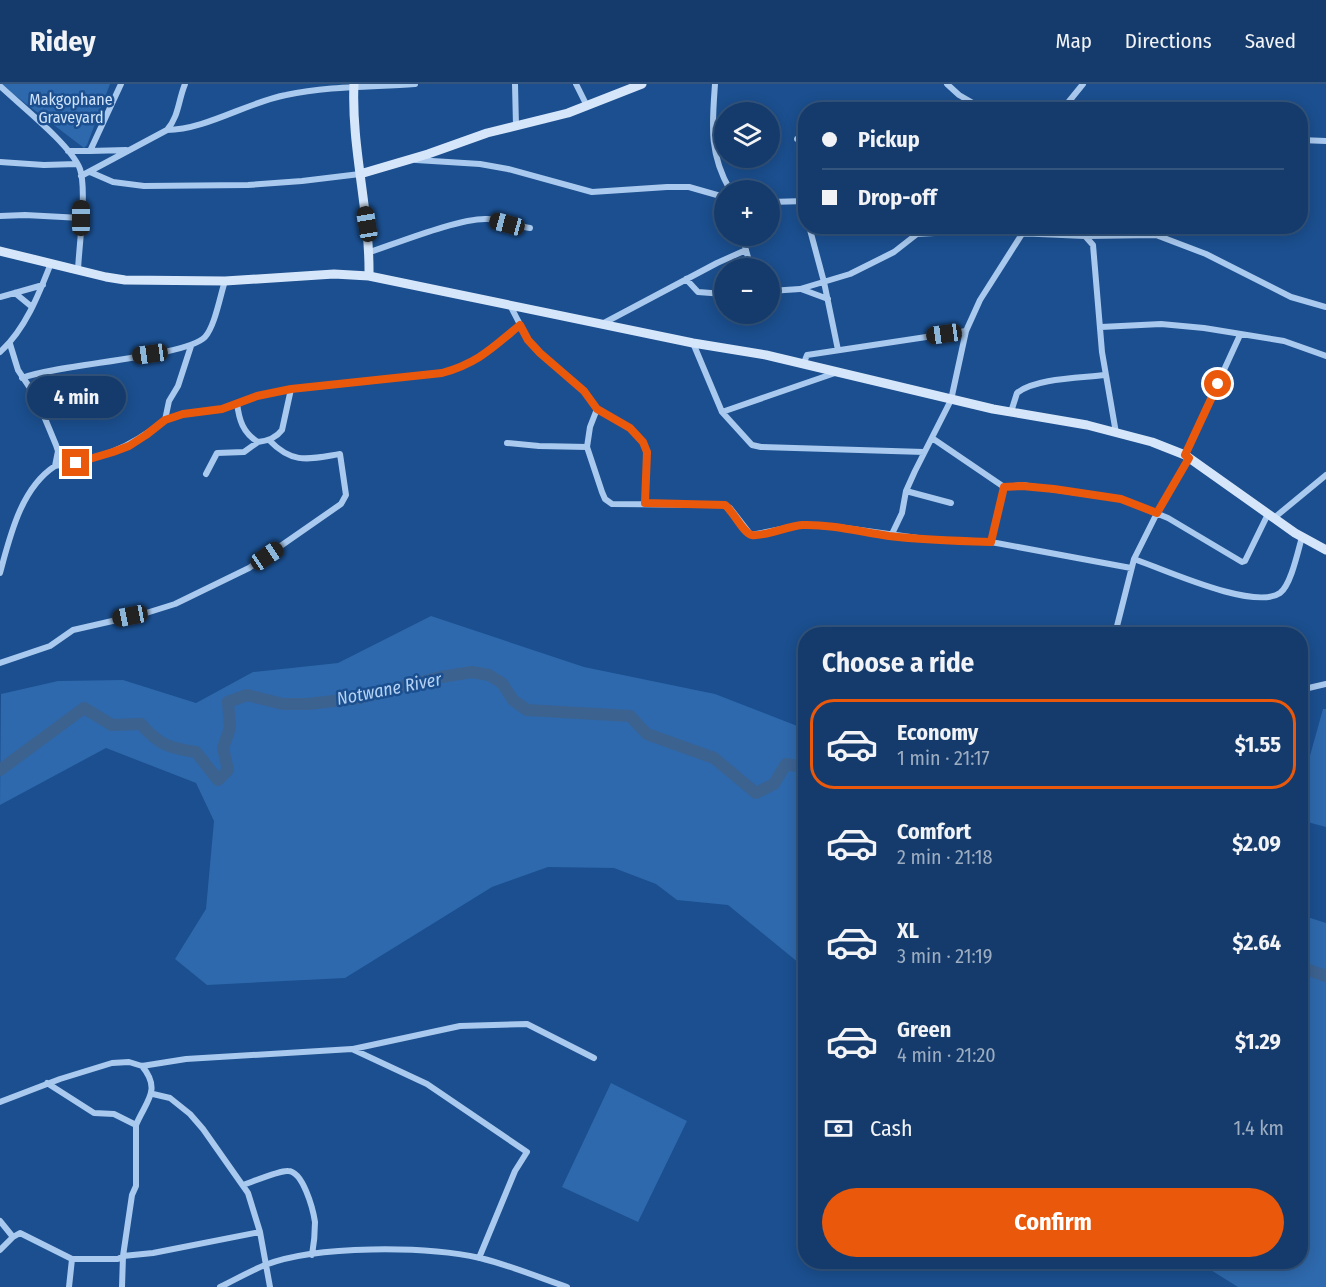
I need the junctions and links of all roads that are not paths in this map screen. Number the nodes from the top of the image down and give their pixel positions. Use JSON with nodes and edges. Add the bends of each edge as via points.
{"nodes":[{"id":1,"x":121,"y":84,"type":"edge"},
{"id":2,"x":185,"y":84,"type":"edge"},
{"id":3,"x":414,"y":84,"type":"edge"},
{"id":4,"x":515,"y":84,"type":"edge"},
{"id":5,"x":576,"y":84,"type":"edge"},
{"id":6,"x":715,"y":84,"type":"edge"},
{"id":7,"x":947,"y":84,"type":"edge"},
{"id":8,"x":1083,"y":84,"type":"edge"},
{"id":9,"x":635,"y":85,"type":"edge"},
{"id":10,"x":0,"y":86,"type":"edge"},
{"id":11,"x":353,"y":86,"type":"edge"},
{"id":12,"x":971,"y":102,"type":"edge"},
{"id":13,"x":1068,"y":102,"type":"edge"},
{"id":14,"x":587,"y":106,"type":"junction"},
{"id":15,"x":516,"y":126,"type":"junction"},
{"id":16,"x":167,"y":130,"type":"junction"},
{"id":17,"x":1308,"y":140,"type":"edge"},
{"id":18,"x":1326,"y":141,"type":"edge"},
{"id":19,"x":130,"y":149,"type":"junction"},
{"id":20,"x":68,"y":150,"type":"junction"},
{"id":21,"x":90,"y":151,"type":"junction"},
{"id":22,"x":409,"y":160,"type":"junction"},
{"id":23,"x":0,"y":162,"type":"edge"},
{"id":24,"x":77,"y":164,"type":"junction"},
{"id":25,"x":90,"y":172,"type":"junction"},
{"id":26,"x":360,"y":174,"type":"junction"},
{"id":27,"x":81,"y":176,"type":"junction"},
{"id":28,"x":724,"y":180,"type":"edge"},
{"id":29,"x":714,"y":194,"type":"edge"},
{"id":30,"x":798,"y":201,"type":"edge"},
{"id":31,"x":780,"y":202,"type":"edge"},
{"id":32,"x":0,"y":216,"type":"edge"},
{"id":33,"x":81,"y":218,"type":"junction"},
{"id":34,"x":530,"y":228,"type":"dead end"},
{"id":35,"x":811,"y":234,"type":"edge"},
{"id":36,"x":917,"y":234,"type":"edge"},
{"id":37,"x":1022,"y":234,"type":"joint"},
{"id":38,"x":1082,"y":234,"type":"edge"},
{"id":39,"x":1161,"y":234,"type":"edge"},
{"id":40,"x":1155,"y":235,"type":"junction"},
{"id":41,"x":1085,"y":236,"type":"junction"},
{"id":42,"x":745,"y":246,"type":"edge"},
{"id":43,"x":746,"y":250,"type":"junction"},
{"id":44,"x":0,"y":251,"type":"edge"},
{"id":45,"x":370,"y":252,"type":"junction"},
{"id":46,"x":748,"y":258,"type":"edge"},
{"id":47,"x":51,"y":263,"type":"junction"},
{"id":48,"x":78,"y":270,"type":"junction"},
{"id":49,"x":369,"y":276,"type":"junction"},
{"id":50,"x":687,"y":279,"type":"junction"},
{"id":51,"x":225,"y":281,"type":"junction"},
{"id":52,"x":824,"y":282,"type":"junction"},
{"id":53,"x":43,"y":285,"type":"junction"},
{"id":54,"x":800,"y":289,"type":"junction"},
{"id":55,"x":780,"y":290,"type":"edge"},
{"id":56,"x":714,"y":293,"type":"edge"},
{"id":57,"x":15,"y":294,"type":"junction"},
{"id":58,"x":0,"y":297,"type":"edge"},
{"id":59,"x":828,"y":299,"type":"junction"},
{"id":60,"x":510,"y":305,"type":"junction"},
{"id":61,"x":32,"y":307,"type":"junction"},
{"id":62,"x":1326,"y":307,"type":"edge"},
{"id":63,"x":602,"y":324,"type":"junction"},
{"id":64,"x":520,"y":325,"type":"junction"},
{"id":65,"x":1101,"y":327,"type":"junction"},
{"id":66,"x":966,"y":331,"type":"junction"},
{"id":67,"x":1240,"y":335,"type":"junction"},
{"id":68,"x":693,"y":343,"type":"junction"},
{"id":69,"x":10,"y":344,"type":"junction"},
{"id":70,"x":191,"y":346,"type":"junction"},
{"id":71,"x":838,"y":350,"type":"junction"},
{"id":72,"x":0,"y":352,"type":"edge"},
{"id":73,"x":1325,"y":354,"type":"edge"},
{"id":74,"x":803,"y":365,"type":"junction"},
{"id":75,"x":835,"y":373,"type":"junction"},
{"id":76,"x":1105,"y":375,"type":"junction"},
{"id":77,"x":22,"y":378,"type":"junction"},
{"id":78,"x":291,"y":389,"type":"junction"},
{"id":79,"x":951,"y":400,"type":"junction"},
{"id":80,"x":237,"y":403,"type":"junction"},
{"id":81,"x":597,"y":409,"type":"junction"},
{"id":82,"x":722,"y":412,"type":"junction"},
{"id":83,"x":1011,"y":412,"type":"junction"},
{"id":84,"x":165,"y":420,"type":"junction"},
{"id":85,"x":1116,"y":433,"type":"junction"},
{"id":86,"x":932,"y":438,"type":"junction"},
{"id":87,"x":269,"y":440,"type":"junction"},
{"id":88,"x":258,"y":442,"type":"junction"},
{"id":89,"x":507,"y":443,"type":"dead end"},
{"id":90,"x":587,"y":447,"type":"junction"},
{"id":91,"x":924,"y":452,"type":"junction"},
{"id":92,"x":1187,"y":456,"type":"junction"},
{"id":93,"x":55,"y":466,"type":"junction"},
{"id":94,"x":206,"y":474,"type":"dead end"},
{"id":95,"x":1325,"y":477,"type":"edge"},
{"id":96,"x":1004,"y":487,"type":"junction"},
{"id":97,"x":906,"y":491,"type":"junction"},
{"id":98,"x":951,"y":502,"type":"dead end"},
{"id":99,"x":645,"y":503,"type":"junction"},
{"id":100,"x":1157,"y":513,"type":"junction"},
{"id":101,"x":1271,"y":516,"type":"junction"},
{"id":102,"x":891,"y":536,"type":"junction"},
{"id":103,"x":1302,"y":537,"type":"junction"},
{"id":104,"x":991,"y":542,"type":"junction"},
{"id":105,"x":3,"y":549,"type":"edge"},
{"id":106,"x":1326,"y":550,"type":"edge"},
{"id":107,"x":1134,"y":559,"type":"junction"},
{"id":108,"x":1131,"y":568,"type":"junction"},
{"id":109,"x":0,"y":573,"type":"edge"},
{"id":110,"x":1117,"y":627,"type":"edge"},
{"id":111,"x":0,"y":663,"type":"edge"},
{"id":112,"x":1326,"y":684,"type":"edge"},
{"id":113,"x":1308,"y":688,"type":"edge"},
{"id":114,"x":352,"y":1049,"type":"junction"},
{"id":115,"x":594,"y":1058,"type":"dead end"},
{"id":116,"x":142,"y":1066,"type":"junction"},
{"id":117,"x":47,"y":1083,"type":"junction"},
{"id":118,"x":153,"y":1094,"type":"junction"},
{"id":119,"x":0,"y":1102,"type":"edge"},
{"id":120,"x":136,"y":1125,"type":"junction"},
{"id":121,"x":243,"y":1185,"type":"junction"},
{"id":122,"x":0,"y":1221,"type":"edge"},
{"id":123,"x":260,"y":1232,"type":"junction"},
{"id":124,"x":13,"y":1237,"type":"junction"},
{"id":125,"x":0,"y":1250,"type":"edge"},
{"id":126,"x":312,"y":1255,"type":"junction"},
{"id":127,"x":123,"y":1256,"type":"junction"},
{"id":128,"x":479,"y":1258,"type":"junction"},
{"id":129,"x":72,"y":1259,"type":"junction"},
{"id":130,"x":267,"y":1265,"type":"junction"},
{"id":131,"x":69,"y":1287,"type":"edge"},
{"id":132,"x":122,"y":1287,"type":"edge"},
{"id":133,"x":220,"y":1287,"type":"edge"},
{"id":134,"x":270,"y":1287,"type":"edge"},
{"id":135,"x":567,"y":1287,"type":"edge"}],
"edges":[{"from":1,"to":21,"type":"street"},
{"from":2,"to":16,"type":"street","via":[[175,121]]},
{"from":3,"to":11,"type":"street"},
{"from":4,"to":15,"type":"street"},
{"from":5,"to":14,"type":"street"},
{"from":6,"to":28,"type":"street","via":[[712,134]]},
{"from":7,"to":12,"type":"street"},
{"from":8,"to":13,"type":"street"},
{"from":9,"to":14,"type":"street"},
{"from":10,"to":20,"type":"street"},
{"from":11,"to":16,"type":"street","via":[[287,94],[193,126]]},
{"from":11,"to":26,"type":"street"},
{"from":14,"to":15,"type":"street"},
{"from":15,"to":22,"type":"street"},
{"from":16,"to":19,"type":"street"},
{"from":17,"to":18,"type":"street"},
{"from":19,"to":21,"type":"street"},
{"from":19,"to":25,"type":"street"},
{"from":20,"to":21,"type":"street"},
{"from":20,"to":24,"type":"street"},
{"from":22,"to":26,"type":"street"},
{"from":22,"to":29,"type":"street","via":[[508,169],[591,192],[667,187]]},
{"from":23,"to":24,"type":"street"},
{"from":24,"to":27,"type":"street"},
{"from":25,"to":26,"type":"street","via":[[113,182],[144,186],[270,184]]},
{"from":25,"to":27,"type":"street"},
{"from":26,"to":45,"type":"street"},
{"from":27,"to":33,"type":"street"},
{"from":30,"to":31,"type":"street"},
{"from":32,"to":33,"type":"street"},
{"from":33,"to":48,"type":"street"},
{"from":34,"to":45,"type":"street","via":[[481,219]]},
{"from":35,"to":52,"type":"street"},
{"from":36,"to":52,"type":"street","via":[[875,263]]},
{"from":37,"to":41,"type":"street"},
{"from":37,"to":66,"type":"street","via":[[980,300]]},
{"from":38,"to":41,"type":"street"},
{"from":39,"to":40,"type":"street"},
{"from":40,"to":41,"type":"street"},
{"from":40,"to":62,"type":"street","via":[[1206,254],[1292,297]]},
{"from":41,"to":65,"type":"street","via":[[1093,245]]},
{"from":42,"to":43,"type":"street"},
{"from":43,"to":46,"type":"street"},
{"from":43,"to":50,"type":"street"},
{"from":44,"to":47,"type":"street"},
{"from":45,"to":49,"type":"street"},
{"from":47,"to":48,"type":"street"},
{"from":47,"to":53,"type":"street"},
{"from":48,"to":51,"type":"street","via":[[125,280]]},
{"from":49,"to":51,"type":"street","via":[[334,274]]},
{"from":49,"to":60,"type":"street"},
{"from":50,"to":56,"type":"street","via":[[698,292]]},
{"from":50,"to":63,"type":"street"},
{"from":51,"to":70,"type":"street","via":[[207,336]]},
{"from":52,"to":54,"type":"street"},
{"from":52,"to":59,"type":"street"},
{"from":53,"to":57,"type":"street"},
{"from":53,"to":61,"type":"street"},
{"from":54,"to":55,"type":"street"},
{"from":54,"to":59,"type":"street"},
{"from":57,"to":58,"type":"street"},
{"from":57,"to":61,"type":"street"},
{"from":59,"to":71,"type":"street"},
{"from":60,"to":63,"type":"street"},
{"from":60,"to":64,"type":"street"},
{"from":61,"to":69,"type":"street"},
{"from":63,"to":68,"type":"street"},
{"from":64,"to":78,"type":"street","via":[[482,357],[458,369]]},
{"from":64,"to":81,"type":"street","via":[[528,340],[584,391]]},
{"from":65,"to":67,"type":"street","via":[[1161,324]]},
{"from":65,"to":76,"type":"street"},
{"from":66,"to":71,"type":"street"},
{"from":66,"to":79,"type":"street"},
{"from":67,"to":73,"type":"street","via":[[1284,341]]},
{"from":67,"to":92,"type":"street"},
{"from":68,"to":74,"type":"street"},
{"from":68,"to":82,"type":"street"},
{"from":69,"to":72,"type":"street"},
{"from":69,"to":77,"type":"street"},
{"from":70,"to":77,"type":"street","via":[[41,371]]},
{"from":70,"to":84,"type":"street"},
{"from":71,"to":74,"type":"street","via":[[807,355]]},
{"from":74,"to":75,"type":"street"},
{"from":75,"to":79,"type":"street"},
{"from":75,"to":82,"type":"street"},
{"from":76,"to":83,"type":"street","via":[[1027,387],[1017,393]]},
{"from":76,"to":85,"type":"street"},
{"from":77,"to":93,"type":"street","via":[[36,397],[56,445]]},
{"from":78,"to":80,"type":"street"},
{"from":78,"to":87,"type":"street","via":[[282,430]]},
{"from":79,"to":83,"type":"street"},
{"from":79,"to":86,"type":"street"},
{"from":80,"to":84,"type":"street"},
{"from":80,"to":88,"type":"street","via":[[247,435]]},
{"from":81,"to":90,"type":"street"},
{"from":81,"to":99,"type":"street","via":[[630,428],[646,448]]},
{"from":82,"to":91,"type":"street","via":[[757,447]]},
{"from":83,"to":85,"type":"street"},
{"from":84,"to":93,"type":"street","via":[[113,452]]},
{"from":85,"to":92,"type":"street"},
{"from":86,"to":91,"type":"street"},
{"from":86,"to":96,"type":"street"},
{"from":87,"to":88,"type":"street"},
{"from":87,"to":111,"type":"street","via":[[297,459],[340,454],[346,495],[340,504],[249,568],[184,600],[73,630],[50,646]]},
{"from":88,"to":94,"type":"street","via":[[244,452],[217,453]]},
{"from":89,"to":90,"type":"street"},
{"from":90,"to":99,"type":"street","via":[[608,502]]},
{"from":91,"to":97,"type":"street"},
{"from":92,"to":100,"type":"street"},
{"from":92,"to":101,"type":"street"},
{"from":93,"to":105,"type":"street","via":[[33,485]]},
{"from":95,"to":101,"type":"street"},
{"from":96,"to":100,"type":"street","via":[[1054,489],[1121,499]]},
{"from":96,"to":104,"type":"street"},
{"from":97,"to":98,"type":"street"},
{"from":97,"to":102,"type":"street","via":[[902,513]]},
{"from":99,"to":102,"type":"street","via":[[725,505],[751,535],[802,525]]},
{"from":100,"to":101,"type":"street","via":[[1242,562]]},
{"from":100,"to":107,"type":"street"},
{"from":101,"to":103,"type":"street"},
{"from":102,"to":104,"type":"street"},
{"from":103,"to":106,"type":"street"},
{"from":103,"to":107,"type":"street","via":[[1287,582],[1281,592],[1271,597],[1226,593]]},
{"from":104,"to":108,"type":"street"},
{"from":105,"to":109,"type":"street"},
{"from":107,"to":108,"type":"street"},
{"from":108,"to":110,"type":"street"},
{"from":112,"to":113,"type":"street"},
{"from":114,"to":115,"type":"street","via":[[460,1026],[527,1024]]},
{"from":114,"to":116,"type":"street","via":[[186,1059]]},
{"from":114,"to":128,"type":"street","via":[[427,1084],[527,1152],[515,1171]]},
{"from":116,"to":117,"type":"street","via":[[129,1062],[112,1064]]},
{"from":116,"to":118,"type":"street","via":[[152,1081]]},
{"from":117,"to":119,"type":"street"},
{"from":117,"to":120,"type":"street","via":[[94,1113],[114,1114]]},
{"from":118,"to":120,"type":"street"},
{"from":118,"to":121,"type":"street","via":[[170,1098],[190,1114]]},
{"from":120,"to":127,"type":"street","via":[[136,1186]]},
{"from":121,"to":123,"type":"street","via":[[252,1200]]},
{"from":121,"to":126,"type":"street","via":[[288,1171],[297,1174],[313,1209]]},
{"from":122,"to":124,"type":"street"},
{"from":123,"to":127,"type":"street"},
{"from":123,"to":130,"type":"street"},
{"from":124,"to":125,"type":"street"},
{"from":124,"to":129,"type":"street","via":[[20,1233]]},
{"from":126,"to":128,"type":"street","via":[[382,1250]]},
{"from":126,"to":130,"type":"street"},
{"from":127,"to":129,"type":"street"},
{"from":127,"to":132,"type":"street"},
{"from":128,"to":135,"type":"street"},
{"from":129,"to":131,"type":"street"},
{"from":130,"to":133,"type":"street"},
{"from":130,"to":134,"type":"street"}]}
